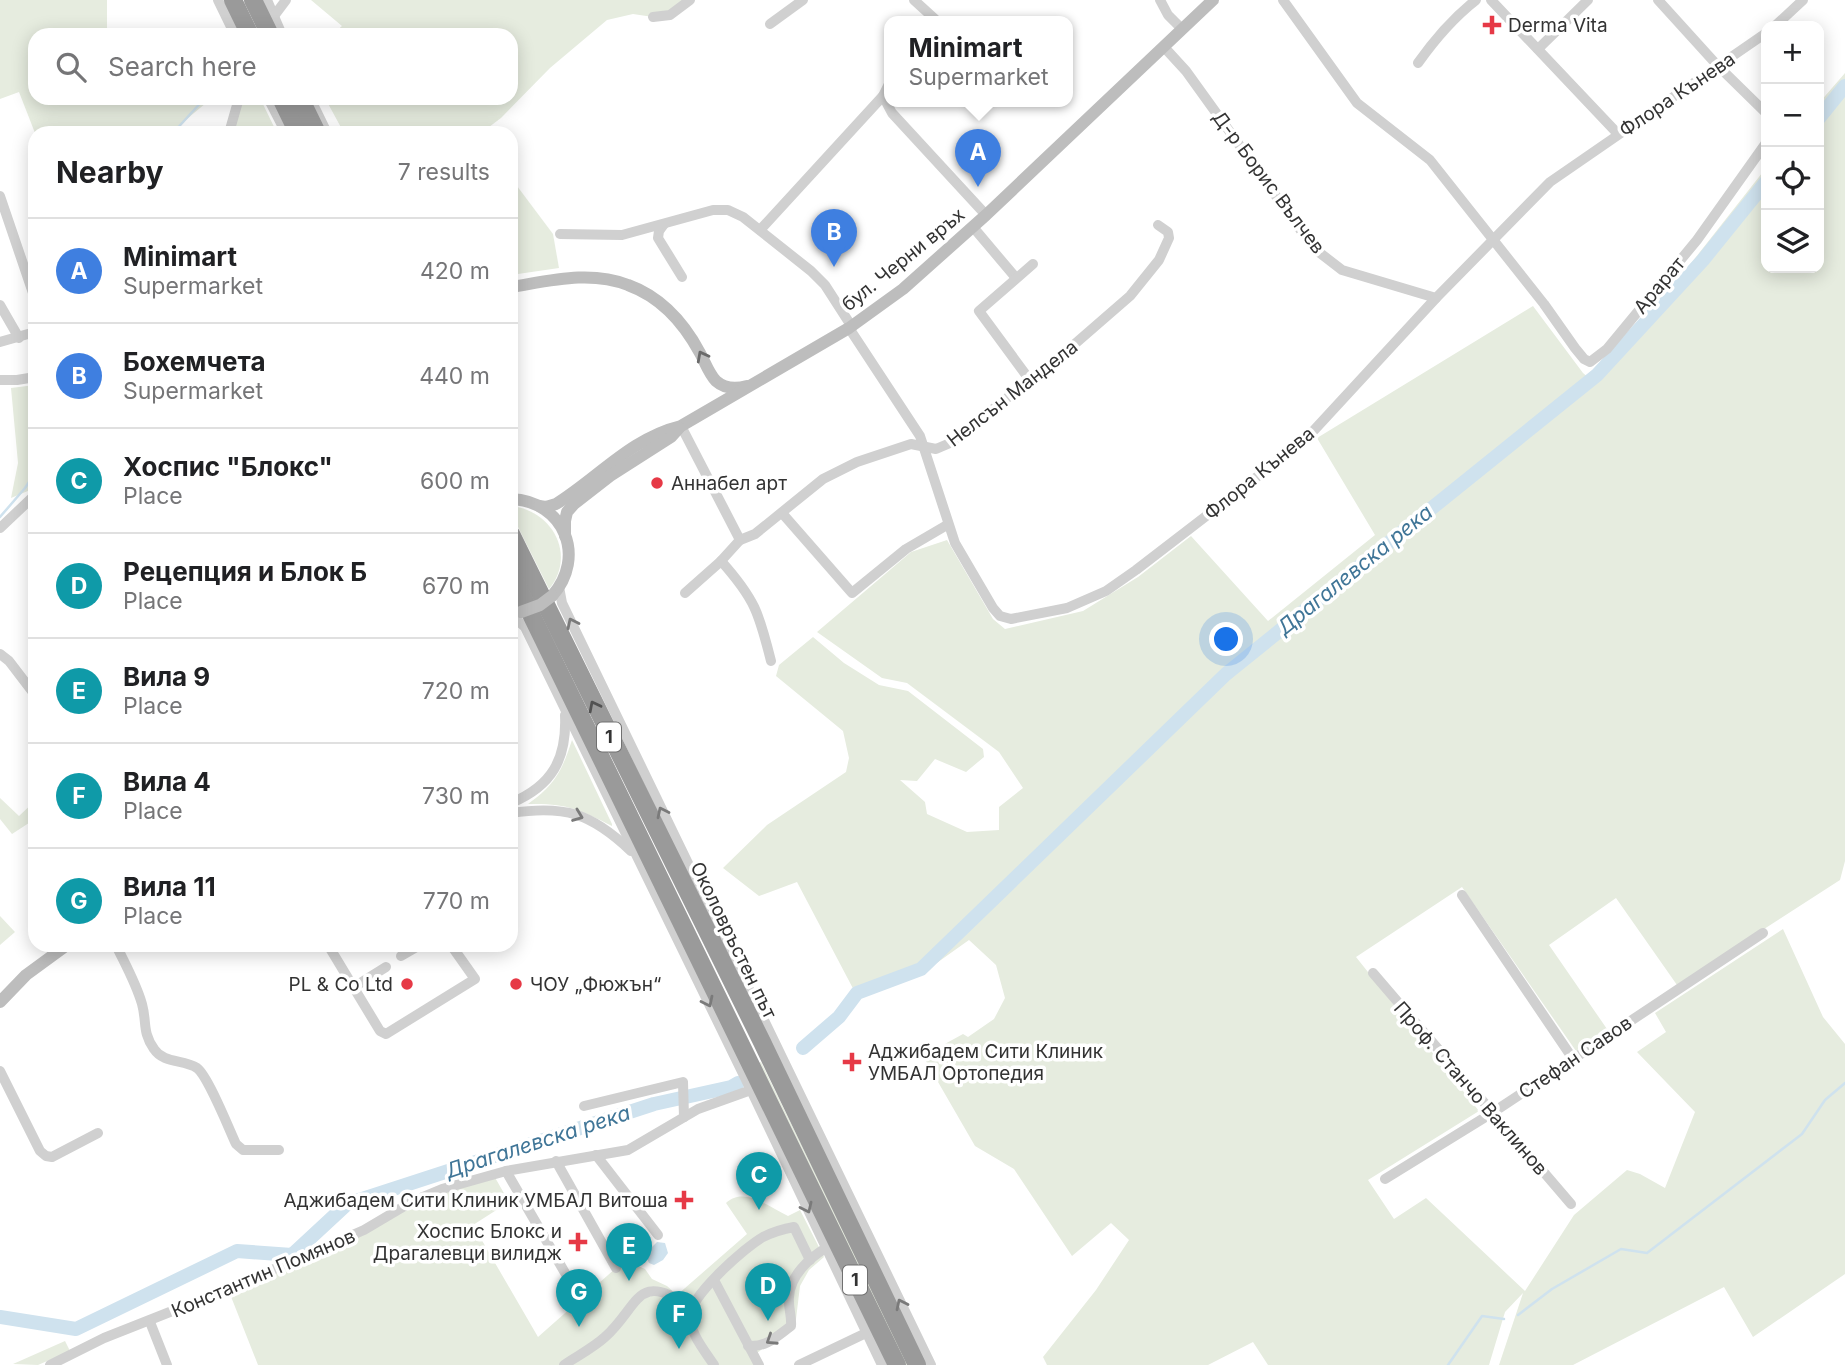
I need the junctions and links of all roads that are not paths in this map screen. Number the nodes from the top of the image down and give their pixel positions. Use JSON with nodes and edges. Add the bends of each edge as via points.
{"nodes":[{"id":1,"x":218,"y":0,"type":"edge"},
{"id":2,"x":233,"y":0,"type":"edge"},
{"id":3,"x":253,"y":0,"type":"edge"},
{"id":4,"x":267,"y":0,"type":"edge"},
{"id":5,"x":286,"y":0,"type":"edge"},
{"id":6,"x":690,"y":0,"type":"edge"},
{"id":7,"x":803,"y":0,"type":"edge"},
{"id":8,"x":914,"y":0,"type":"edge"},
{"id":9,"x":1160,"y":0,"type":"edge"},
{"id":10,"x":1213,"y":0,"type":"edge"},
{"id":11,"x":1283,"y":0,"type":"edge"},
{"id":12,"x":1476,"y":0,"type":"edge"},
{"id":13,"x":1491,"y":0,"type":"edge"},
{"id":14,"x":1588,"y":0,"type":"edge"},
{"id":15,"x":1658,"y":0,"type":"edge"},
{"id":16,"x":1803,"y":0,"type":"edge"},
{"id":17,"x":274,"y":16,"type":"junction"},
{"id":18,"x":932,"y":16,"type":"edge"},
{"id":19,"x":653,"y":17,"type":"dead end"},
{"id":20,"x":1780,"y":21,"type":"edge"},
{"id":21,"x":770,"y":24,"type":"dead end"},
{"id":22,"x":235,"y":28,"type":"edge"},
{"id":23,"x":238,"y":28,"type":"edge"},
{"id":24,"x":267,"y":28,"type":"edge"},
{"id":25,"x":279,"y":28,"type":"edge"},
{"id":26,"x":1182,"y":29,"type":"junction"},
{"id":27,"x":1761,"y":36,"type":"edge"},
{"id":28,"x":1164,"y":47,"type":"junction"},
{"id":29,"x":1538,"y":49,"type":"junction"},
{"id":30,"x":1418,"y":63,"type":"dead end"},
{"id":31,"x":1717,"y":65,"type":"junction"},
{"id":32,"x":883,"y":96,"type":"edge"},
{"id":33,"x":237,"y":105,"type":"edge"},
{"id":34,"x":272,"y":105,"type":"edge"},
{"id":35,"x":281,"y":105,"type":"edge"},
{"id":36,"x":284,"y":105,"type":"edge"},
{"id":37,"x":303,"y":105,"type":"edge"},
{"id":38,"x":313,"y":105,"type":"edge"},
{"id":39,"x":889,"y":107,"type":"edge"},
{"id":40,"x":1761,"y":108,"type":"edge"},
{"id":41,"x":231,"y":126,"type":"edge"},
{"id":42,"x":282,"y":126,"type":"edge"},
{"id":43,"x":285,"y":126,"type":"edge"},
{"id":44,"x":294,"y":126,"type":"edge"},
{"id":45,"x":314,"y":126,"type":"edge"},
{"id":46,"x":324,"y":126,"type":"edge"},
{"id":47,"x":1618,"y":134,"type":"junction"},
{"id":48,"x":1763,"y":147,"type":"edge"},
{"id":49,"x":0,"y":197,"type":"edge"},
{"id":50,"x":986,"y":215,"type":"junction"},
{"id":51,"x":664,"y":223,"type":"junction"},
{"id":52,"x":1158,"y":225,"type":"dead end"},
{"id":53,"x":973,"y":227,"type":"junction"},
{"id":54,"x":760,"y":230,"type":"junction"},
{"id":55,"x":560,"y":234,"type":"dead end"},
{"id":56,"x":1494,"y":240,"type":"junction"},
{"id":57,"x":1033,"y":264,"type":"dead end"},
{"id":58,"x":682,"y":277,"type":"dead end"},
{"id":59,"x":1016,"y":278,"type":"junction"},
{"id":60,"x":28,"y":279,"type":"edge"},
{"id":61,"x":518,"y":285,"type":"edge"},
{"id":62,"x":1436,"y":298,"type":"junction"},
{"id":63,"x":0,"y":304,"type":"edge"},
{"id":64,"x":850,"y":328,"type":"junction"},
{"id":65,"x":28,"y":335,"type":"edge"},
{"id":66,"x":19,"y":338,"type":"junction"},
{"id":67,"x":0,"y":342,"type":"edge"},
{"id":68,"x":28,"y":378,"type":"edge"},
{"id":69,"x":1029,"y":379,"type":"junction"},
{"id":70,"x":0,"y":380,"type":"edge"},
{"id":71,"x":754,"y":384,"type":"junction"},
{"id":72,"x":681,"y":426,"type":"junction"},
{"id":73,"x":925,"y":447,"type":"junction"},
{"id":74,"x":518,"y":500,"type":"edge"},
{"id":75,"x":28,"y":502,"type":"edge"},
{"id":76,"x":539,"y":506,"type":"junction"},
{"id":77,"x":782,"y":513,"type":"junction"},
{"id":78,"x":947,"y":525,"type":"junction"},
{"id":79,"x":0,"y":528,"type":"edge"},
{"id":80,"x":565,"y":536,"type":"junction"},
{"id":81,"x":740,"y":540,"type":"junction"},
{"id":82,"x":518,"y":548,"type":"edge"},
{"id":83,"x":721,"y":561,"type":"junction"},
{"id":84,"x":518,"y":587,"type":"edge"},
{"id":85,"x":556,"y":592,"type":"junction"},
{"id":86,"x":685,"y":593,"type":"dead end"},
{"id":87,"x":518,"y":612,"type":"edge"},
{"id":88,"x":518,"y":618,"type":"edge"},
{"id":89,"x":0,"y":654,"type":"edge"},
{"id":90,"x":771,"y":661,"type":"dead end"},
{"id":91,"x":28,"y":686,"type":"edge"},
{"id":92,"x":564,"y":708,"type":"junction"},
{"id":93,"x":518,"y":799,"type":"edge"},
{"id":94,"x":518,"y":812,"type":"edge"},
{"id":95,"x":635,"y":854,"type":"junction"},
{"id":96,"x":1462,"y":895,"type":"dead end"},
{"id":97,"x":702,"y":921,"type":"junction"},
{"id":98,"x":682,"y":925,"type":"junction"},
{"id":99,"x":1763,"y":933,"type":"dead end"},
{"id":100,"x":57,"y":952,"type":"edge"},
{"id":101,"x":120,"y":952,"type":"edge"},
{"id":102,"x":332,"y":952,"type":"edge"},
{"id":103,"x":408,"y":952,"type":"edge"},
{"id":104,"x":456,"y":952,"type":"edge"},
{"id":105,"x":401,"y":956,"type":"dead end"},
{"id":106,"x":735,"y":962,"type":"junction"},
{"id":107,"x":386,"y":967,"type":"dead end"},
{"id":108,"x":1373,"y":973,"type":"dead end"},
{"id":109,"x":698,"y":980,"type":"junction"},
{"id":110,"x":354,"y":987,"type":"junction"},
{"id":111,"x":747,"y":987,"type":"junction"},
{"id":112,"x":0,"y":1002,"type":"edge"},
{"id":113,"x":762,"y":1042,"type":"junction"},
{"id":114,"x":1573,"y":1059,"type":"junction"},
{"id":115,"x":0,"y":1071,"type":"edge"},
{"id":116,"x":751,"y":1090,"type":"junction"},
{"id":117,"x":584,"y":1105,"type":"dead end"},
{"id":118,"x":1492,"y":1113,"type":"junction"},
{"id":119,"x":684,"y":1117,"type":"junction"},
{"id":120,"x":98,"y":1133,"type":"dead end"},
{"id":121,"x":793,"y":1149,"type":"junction"},
{"id":122,"x":279,"y":1150,"type":"dead end"},
{"id":123,"x":596,"y":1155,"type":"junction"},
{"id":124,"x":556,"y":1160,"type":"junction"},
{"id":125,"x":506,"y":1171,"type":"junction"},
{"id":126,"x":1385,"y":1178,"type":"dead end"},
{"id":127,"x":1571,"y":1204,"type":"dead end"},
{"id":128,"x":658,"y":1235,"type":"dead end"},
{"id":129,"x":825,"y":1248,"type":"junction"},
{"id":130,"x":810,"y":1259,"type":"junction"},
{"id":131,"x":616,"y":1268,"type":"dead end"},
{"id":132,"x":714,"y":1280,"type":"junction"},
{"id":133,"x":579,"y":1297,"type":"dead end"},
{"id":134,"x":690,"y":1307,"type":"junction"},
{"id":135,"x":150,"y":1322,"type":"junction"},
{"id":136,"x":866,"y":1333,"type":"junction"},
{"id":137,"x":748,"y":1346,"type":"junction"},
{"id":138,"x":50,"y":1365,"type":"edge"},
{"id":139,"x":167,"y":1365,"type":"edge"},
{"id":140,"x":564,"y":1365,"type":"edge"},
{"id":141,"x":715,"y":1365,"type":"edge"},
{"id":142,"x":759,"y":1365,"type":"edge"},
{"id":143,"x":799,"y":1365,"type":"edge"},
{"id":144,"x":881,"y":1365,"type":"edge"},
{"id":145,"x":897,"y":1365,"type":"edge"},
{"id":146,"x":917,"y":1365,"type":"edge"},
{"id":147,"x":932,"y":1365,"type":"edge"}],
"edges":[{"from":1,"to":22,"type":"street"},
{"from":2,"to":23,"type":"highway"},
{"from":3,"to":24,"type":"highway"},
{"from":4,"to":17,"type":"street"},
{"from":5,"to":17,"type":"street"},
{"from":6,"to":19,"type":"street","via":[[670,15]]},
{"from":7,"to":21,"type":"street"},
{"from":8,"to":18,"type":"street"},
{"from":9,"to":26,"type":"street"},
{"from":10,"to":26,"type":"main road","name":"бул. Черни връх"},
{"from":11,"to":56,"type":"street","via":[[1357,103],[1430,160]]},
{"from":12,"to":30,"type":"street","via":[[1436,38]]},
{"from":13,"to":29,"type":"street"},
{"from":14,"to":29,"type":"street"},
{"from":15,"to":31,"type":"street"},
{"from":16,"to":20,"type":"street"},
{"from":17,"to":25,"type":"street"},
{"from":26,"to":28,"type":"main road","name":"бул. Черни връх"},
{"from":27,"to":31,"type":"street","name":"Флора Кънева"},
{"from":28,"to":50,"type":"main road","name":"бул. Черни връх"},
{"from":28,"to":62,"type":"street","name":"Д-р Борис Вълчев","via":[[1320,253],[1342,270]]},
{"from":29,"to":47,"type":"street"},
{"from":31,"to":40,"type":"street"},
{"from":31,"to":47,"type":"street","name":"Флора Кънева"},
{"from":32,"to":54,"type":"street"},
{"from":33,"to":41,"type":"street"},
{"from":34,"to":42,"type":"street"},
{"from":35,"to":43,"type":"highway"},
{"from":36,"to":44,"type":"highway"},
{"from":37,"to":45,"type":"highway"},
{"from":38,"to":46,"type":"street"},
{"from":39,"to":50,"type":"street"},
{"from":47,"to":56,"type":"street","name":"Флора Кънева","via":[[1550,182]]},
{"from":48,"to":56,"type":"street","name":"Арарат","via":[[1696,240],[1590,362]]},
{"from":49,"to":60,"type":"street"},
{"from":50,"to":53,"type":"main road","name":"бул. Черни връх"},
{"from":51,"to":54,"type":"street","name":"Флора Кънева","via":[[721,209]]},
{"from":51,"to":55,"type":"street","name":"Флора Кънева","via":[[622,235]]},
{"from":51,"to":58,"type":"street","via":[[659,237]]},
{"from":52,"to":69,"type":"street","name":"Нелсън Мандела","via":[[1169,234],[1159,260],[1137,289]]},
{"from":53,"to":59,"type":"street"},
{"from":53,"to":64,"type":"main road","name":"бул. Черни връх"},
{"from":54,"to":64,"type":"street","name":"Флора Кънева","via":[[818,277]]},
{"from":56,"to":62,"type":"street","name":"Флора Кънева"},
{"from":57,"to":59,"type":"street"},
{"from":59,"to":69,"type":"street","via":[[979,311]]},
{"from":71,"to":61,"type":"main road","one_way":true,"via":[[732,388],[720,384],[671,312],[627,284],[576,277]]},
{"from":62,"to":78,"type":"street","name":"Флора Кънева","via":[[1305,440],[1136,570],[1086,601],[1011,619],[1000,616]]},
{"from":63,"to":66,"type":"street"},
{"from":64,"to":71,"type":"main road","name":"бул. Черни връх"},
{"from":64,"to":73,"type":"street","name":"Флора Кънева"},
{"from":65,"to":66,"type":"street"},
{"from":66,"to":67,"type":"street"},
{"from":68,"to":70,"type":"street"},
{"from":69,"to":73,"type":"street","name":"Нелсън Мандела","via":[[950,443],[936,449]]},
{"from":71,"to":72,"type":"main road","name":"бул. Черни връх"},
{"from":72,"to":76,"type":"main road","name":"бул. Черни връх","via":[[638,444],[556,504]]},
{"from":72,"to":80,"type":"main road","name":"бул. Черни връх","via":[[575,504],[565,521]]},
{"from":72,"to":81,"type":"street"},
{"from":73,"to":77,"type":"street","name":"Нелсън Мандела","via":[[911,444],[842,469]]},
{"from":73,"to":78,"type":"street","name":"Флора Кънева"},
{"from":74,"to":76,"type":"main road"},
{"from":75,"to":79,"type":"street"},
{"from":76,"to":80,"type":"main road","via":[[555,519]]},
{"from":77,"to":78,"type":"street","via":[[852,593],[906,548]]},
{"from":77,"to":81,"type":"street","name":"Нелсън Мандела"},
{"from":80,"to":85,"type":"main road","name":"бул. Черни връх","via":[[569,561]]},
{"from":81,"to":83,"type":"street","name":"Нелсън Мандела"},
{"from":97,"to":82,"type":"highway","name":"Околовръстен път","number":"1","one_way":true},
{"from":83,"to":86,"type":"street","name":"Нелсън Мандела"},
{"from":83,"to":90,"type":"street","via":[[752,600]]},
{"from":84,"to":98,"type":"highway","name":"Околовръстен път","number":"1"},
{"from":85,"to":87,"type":"main road","bridge":true,"via":[[540,605]]},
{"from":106,"to":85,"type":"street","name":"Околовръстен път","one_way":true},
{"from":88,"to":92,"type":"street"},
{"from":89,"to":91,"type":"street"},
{"from":92,"to":93,"type":"street","via":[[565,739],[556,766],[538,789]]},
{"from":92,"to":95,"type":"street"},
{"from":94,"to":95,"type":"street","one_way":true,"via":[[545,809],[576,814],[606,830]]},
{"from":95,"to":109,"type":"street"},
{"from":96,"to":114,"type":"street"},
{"from":97,"to":106,"type":"highway"},
{"from":97,"to":113,"type":"highway","name":"Околовръстен път","number":"1"},
{"from":98,"to":109,"type":"highway"},
{"from":98,"to":121,"type":"highway","name":"Околовръстен път","number":"1"},
{"from":99,"to":114,"type":"street","name":"Стефан Савов"},
{"from":100,"to":112,"type":"main road"},
{"from":101,"to":122,"type":"street","via":[[142,1005],[145,1035],[157,1054],[201,1071],[243,1150]]},
{"from":102,"to":110,"type":"street"},
{"from":103,"to":105,"type":"street"},
{"from":104,"to":110,"type":"street","via":[[475,979],[386,1034]]},
{"from":106,"to":111,"type":"street","name":"Околовръстен път"},
{"from":107,"to":110,"type":"street"},
{"from":108,"to":118,"type":"street","name":"Проф. Станчо Ваклинов"},
{"from":109,"to":116,"type":"street","one_way":true},
{"from":111,"to":113,"type":"highway"},
{"from":147,"to":111,"type":"street","name":"Околовръстен път","one_way":true},
{"from":113,"to":146,"type":"highway","name":"Околовръстен път","number":"1"},
{"from":114,"to":118,"type":"street","name":"Стефан Савов"},
{"from":115,"to":120,"type":"street","via":[[46,1156]]},
{"from":116,"to":119,"type":"street","name":"Константин Помянов"},
{"from":116,"to":121,"type":"highway"},
{"from":116,"to":129,"type":"street","one_way":true},
{"from":117,"to":119,"type":"street","via":[[683,1082]]},
{"from":118,"to":126,"type":"street","name":"Стефан Савов"},
{"from":118,"to":127,"type":"street","name":"Проф. Станчо Ваклинов"},
{"from":119,"to":123,"type":"street","name":"Константин Помянов","via":[[628,1150]]},
{"from":121,"to":145,"type":"highway","name":"Околовръстен път","number":"1"},
{"from":123,"to":124,"type":"street","name":"Константин Помянов"},
{"from":123,"to":128,"type":"street"},
{"from":124,"to":125,"type":"street","name":"Константин Помянов"},
{"from":124,"to":131,"type":"street"},
{"from":125,"to":133,"type":"street"},
{"from":125,"to":135,"type":"street","name":"Константин Помянов","via":[[413,1201],[364,1230]]},
{"from":129,"to":130,"type":"street"},
{"from":129,"to":136,"type":"street"},
{"from":130,"to":132,"type":"street","via":[[794,1227],[781,1229],[764,1236]]},
{"from":130,"to":137,"type":"street","one_way":true,"via":[[789,1294],[791,1326],[768,1344]]},
{"from":132,"to":134,"type":"street"},
{"from":132,"to":137,"type":"street"},
{"from":134,"to":140,"type":"street","via":[[673,1295],[652,1290],[637,1297],[604,1338]]},
{"from":134,"to":141,"type":"street","via":[[692,1329]]},
{"from":135,"to":138,"type":"street","name":"Константин Помянов"},
{"from":135,"to":139,"type":"street"},
{"from":136,"to":143,"type":"street"},
{"from":136,"to":144,"type":"street"},
{"from":137,"to":142,"type":"street"}]}
